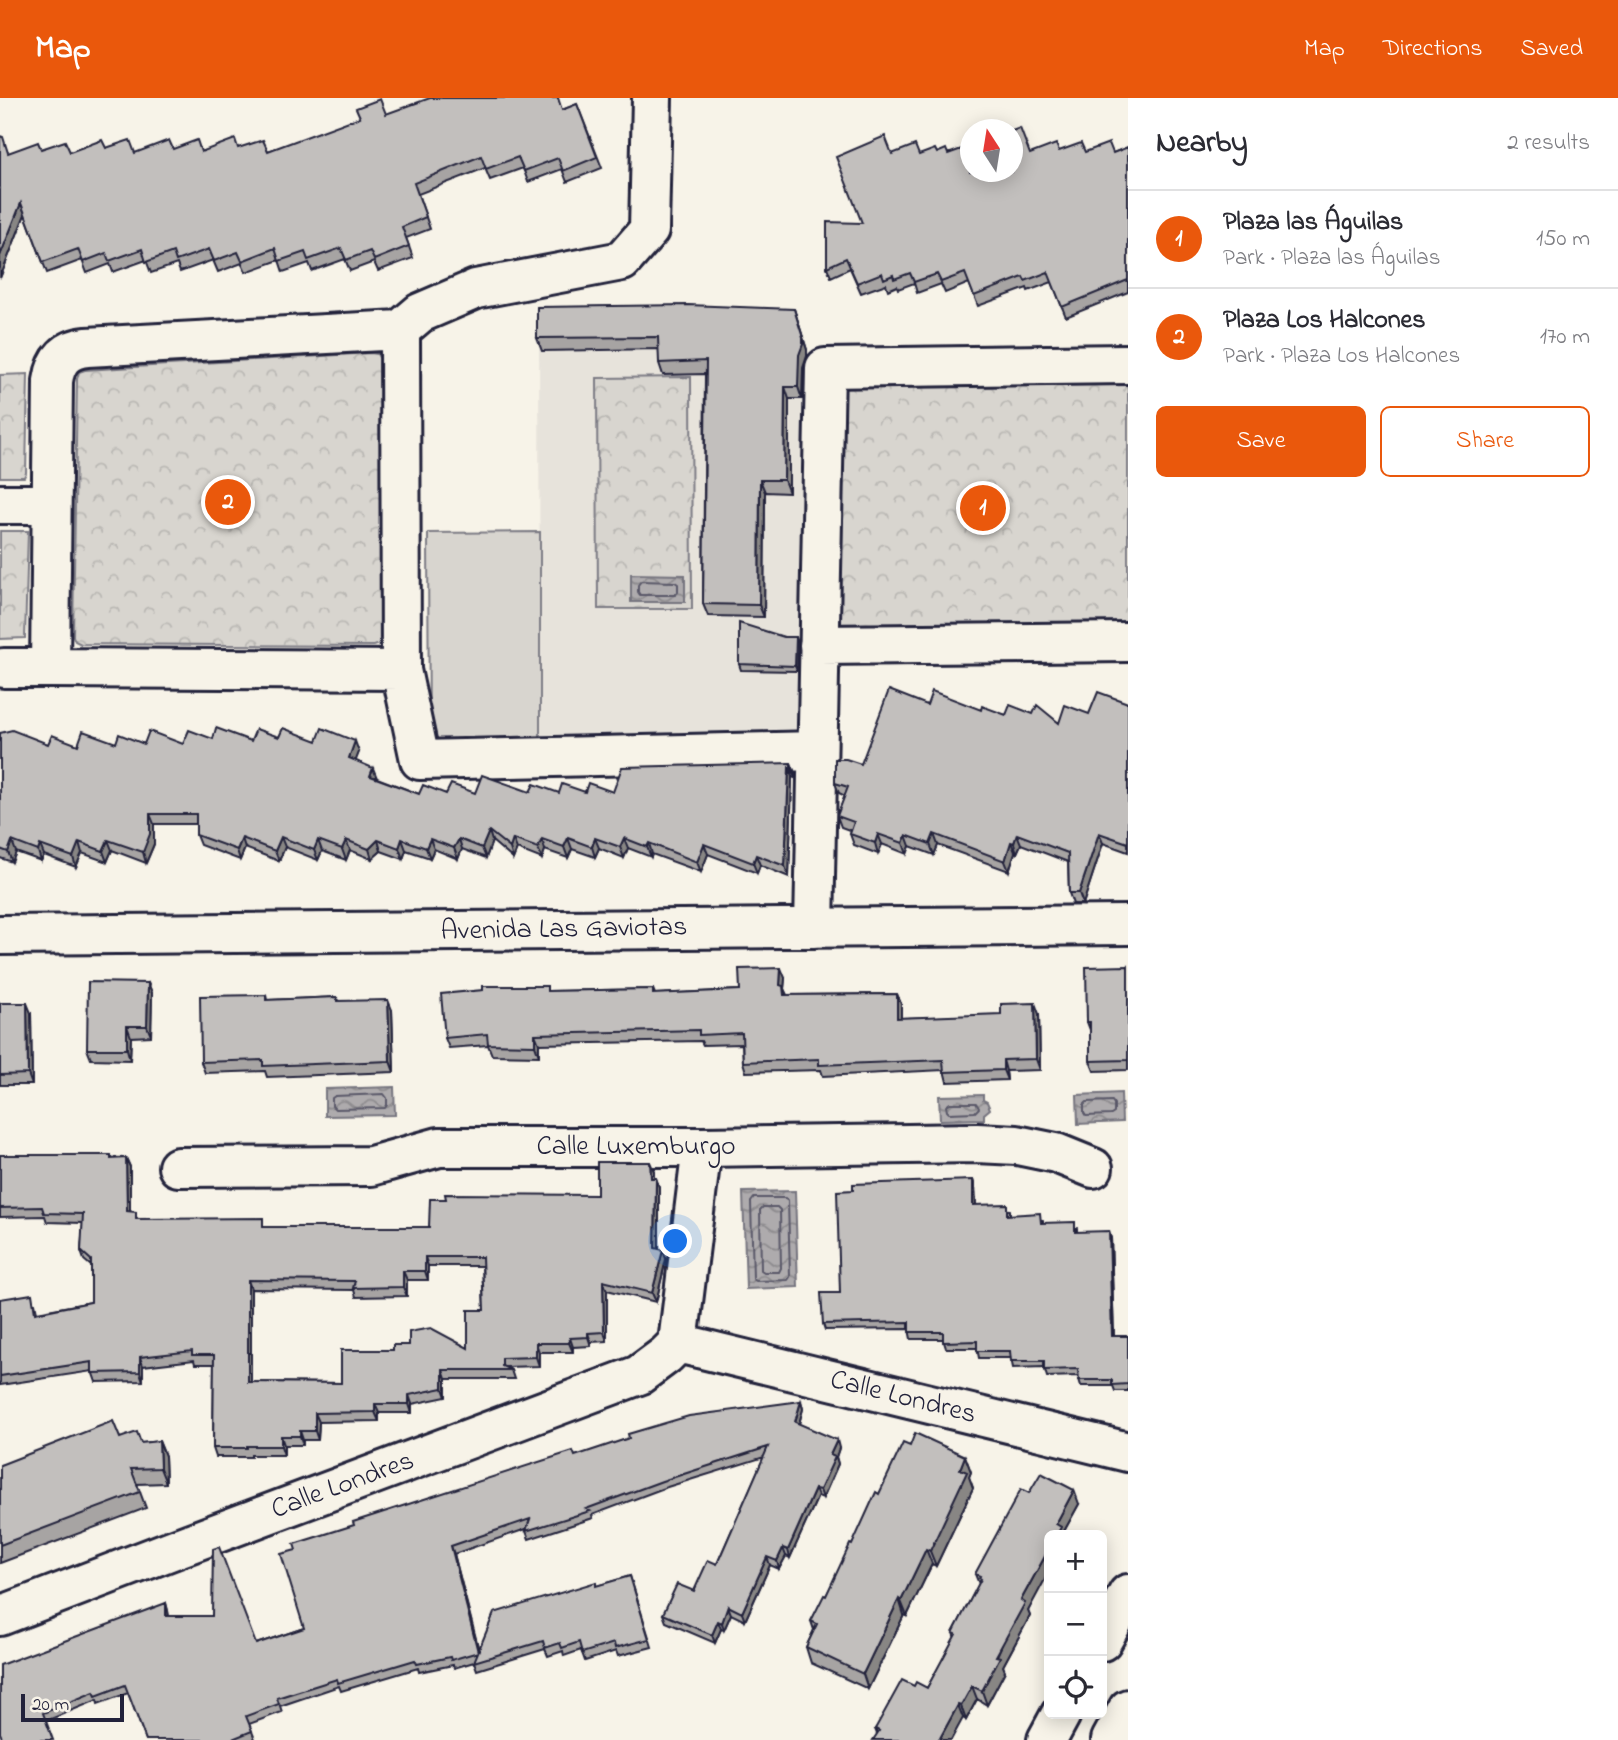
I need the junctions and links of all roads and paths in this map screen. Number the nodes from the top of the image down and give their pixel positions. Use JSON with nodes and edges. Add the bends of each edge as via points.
{"nodes":[{"id":1,"x":652,"y":98,"type":"edge"},
{"id":2,"x":400,"y":330,"type":"junction"},
{"id":3,"x":1128,"y":364,"type":"edge"},
{"id":4,"x":0,"y":504,"type":"edge"},
{"id":5,"x":51,"y":504,"type":"junction"},
{"id":6,"x":1128,"y":642,"type":"edge"},
{"id":7,"x":819,"y":645,"type":"junction"},
{"id":8,"x":4,"y":668,"type":"dead end"},
{"id":9,"x":50,"y":668,"type":"junction"},
{"id":10,"x":401,"y":670,"type":"junction"},
{"id":11,"x":817,"y":751,"type":"junction"},
{"id":12,"x":1128,"y":925,"type":"edge"},
{"id":13,"x":814,"y":928,"type":"junction"},
{"id":14,"x":0,"y":935,"type":"edge"},
{"id":15,"x":702,"y":1147,"type":"junction"},
{"id":16,"x":178,"y":1167,"type":"dead end"},
{"id":17,"x":1093,"y":1168,"type":"dead end"},
{"id":18,"x":678,"y":1343,"type":"junction"},
{"id":19,"x":1128,"y":1452,"type":"edge"},
{"id":20,"x":1128,"y":1594,"type":"edge"},
{"id":21,"x":0,"y":1616,"type":"edge"},
{"id":22,"x":1107,"y":1632,"type":"edge"},
{"id":23,"x":1128,"y":1709,"type":"edge"},
{"id":24,"x":1059,"y":1719,"type":"edge"},
{"id":25,"x":1047,"y":1740,"type":"edge"},
{"id":26,"x":1111,"y":1740,"type":"edge"}],
"edges":[{"from":1,"to":2,"type":"street","via":[[649,230],[622,261],[476,289],[420,313]]},
{"from":2,"to":5,"type":"street","via":[[76,348],[54,370]]},
{"from":2,"to":10,"type":"street"},
{"from":3,"to":7,"type":"street","via":[[825,368]]},
{"from":4,"to":5,"type":"street"},
{"from":5,"to":9,"type":"street"},
{"from":6,"to":7,"type":"street"},
{"from":7,"to":11,"type":"street"},
{"from":8,"to":9,"type":"street"},
{"from":9,"to":10,"type":"street"},
{"from":10,"to":11,"type":"street","via":[[420,760]]},
{"from":11,"to":13,"type":"street"},
{"from":12,"to":13,"type":"street","name":"Avenida Las Gaviotas"},
{"from":13,"to":14,"type":"street","name":"Avenida Las Gaviotas"},
{"from":15,"to":16,"type":"street","name":"Calle Luxemburgo","via":[[439,1147],[371,1166]]},
{"from":15,"to":17,"type":"street","name":"Calle Luxemburgo","via":[[1017,1145],[1056,1153]]},
{"from":15,"to":18,"type":"street"},
{"from":18,"to":19,"type":"street","name":"Calle Londres"},
{"from":18,"to":21,"type":"street","name":"Calle Londres","via":[[639,1375]]},
{"from":20,"to":22,"type":"street"},
{"from":23,"to":26,"type":"street"},
{"from":24,"to":25,"type":"street"}]}
